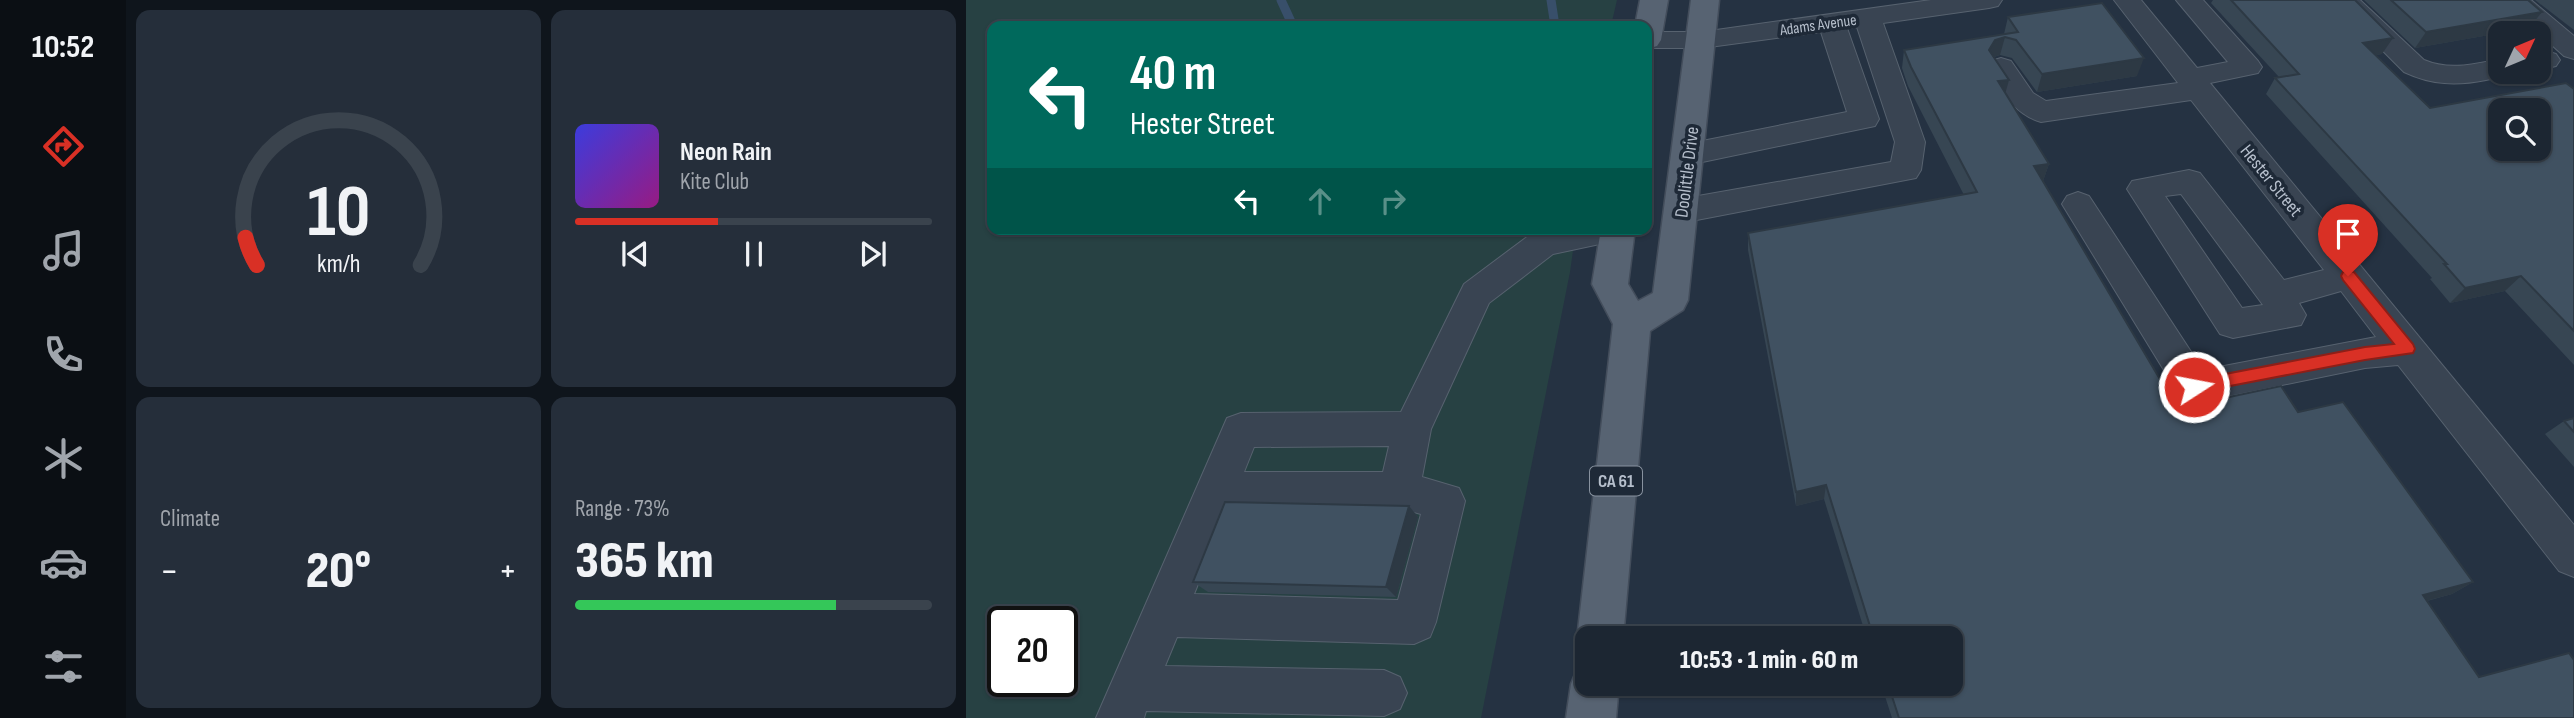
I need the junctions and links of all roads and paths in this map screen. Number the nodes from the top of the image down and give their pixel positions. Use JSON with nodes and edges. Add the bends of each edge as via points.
{"nodes":[{"id":1,"x":1654,"y":0,"type":"edge"},
{"id":2,"x":1705,"y":0,"type":"edge"},
{"id":3,"x":1989,"y":0,"type":"edge"},
{"id":4,"x":2127,"y":0,"type":"edge"},
{"id":5,"x":2189,"y":0,"type":"edge"},
{"id":6,"x":2345,"y":0,"type":"edge"},
{"id":7,"x":2515,"y":0,"type":"edge"},
{"id":8,"x":1867,"y":17,"type":"junction"},
{"id":9,"x":1650,"y":21,"type":"edge"},
{"id":10,"x":1831,"y":22,"type":"junction"},
{"id":11,"x":1652,"y":40,"type":"edge"},
{"id":12,"x":1702,"y":40,"type":"junction"},
{"id":13,"x":2574,"y":50,"type":"edge"},
{"id":14,"x":2001,"y":67,"type":"edge"},
{"id":15,"x":2488,"y":70,"type":"edge"},
{"id":16,"x":2194,"y":83,"type":"junction"},
{"id":17,"x":1688,"y":154,"type":"junction"},
{"id":18,"x":2078,"y":204,"type":"dead end"},
{"id":19,"x":1681,"y":211,"type":"junction"},
{"id":20,"x":1585,"y":235,"type":"edge"},
{"id":21,"x":1616,"y":235,"type":"edge"},
{"id":22,"x":2348,"y":276,"type":"junction"},
{"id":23,"x":2276,"y":296,"type":"junction"},
{"id":24,"x":1632,"y":324,"type":"junction"},
{"id":25,"x":2407,"y":349,"type":"junction"},
{"id":26,"x":1412,"y":429,"type":"junction"},
{"id":27,"x":1216,"y":490,"type":"junction"},
{"id":28,"x":1399,"y":490,"type":"junction"},
{"id":29,"x":2570,"y":547,"type":"edge"},
{"id":30,"x":1164,"y":615,"type":"junction"},
{"id":31,"x":1601,"y":626,"type":"edge"},
{"id":32,"x":1384,"y":693,"type":"dead end"},
{"id":33,"x":1594,"y":696,"type":"edge"},
{"id":34,"x":1127,"y":703,"type":"edge"},
{"id":35,"x":1591,"y":718,"type":"edge"}],
"edges":[{"from":1,"to":9,"type":"main road"},
{"from":2,"to":12,"type":"main road","name":"Doolittle Drive"},
{"from":3,"to":8,"type":"street","name":"Adams Avenue"},
{"from":4,"to":16,"type":"street","name":"Hester Street"},
{"from":5,"to":16,"type":"street","via":[[2248,67]]},
{"from":6,"to":15,"type":"street","via":[[2424,71],[2445,78]]},
{"from":7,"to":13,"type":"street"},
{"from":8,"to":10,"type":"street","name":"Adams Avenue"},
{"from":8,"to":19,"type":"street","via":[[1910,142],[1905,170]]},
{"from":10,"to":12,"type":"street","name":"Adams Avenue"},
{"from":10,"to":17,"type":"street","via":[[1864,119]]},
{"from":11,"to":12,"type":"street","name":"Adams Avenue"},
{"from":12,"to":17,"type":"main road","name":"Doolittle Drive"},
{"from":14,"to":16,"type":"lane","via":[[2023,100],[2041,112]]},
{"from":16,"to":22,"type":"street","name":"Hester Street"},
{"from":17,"to":19,"type":"main road","name":"Doolittle Drive"},
{"from":18,"to":25,"type":"street","via":[[2194,387]]},
{"from":19,"to":24,"type":"main road","name":"Doolittle Drive","via":[[1670,300]]},
{"from":20,"to":26,"type":"street","via":[[1543,243],[1476,294]]},
{"from":21,"to":24,"type":"main road","via":[[1610,284]]},
{"from":22,"to":23,"type":"street"},
{"from":22,"to":25,"type":"street","name":"Hester Street"},
{"from":23,"to":23,"type":"street","via":[[2288,315],[2233,324],[2143,189],[2189,181]]},
{"from":24,"to":31,"type":"main road","number":"CA 61"},
{"from":25,"to":29,"type":"street","name":"Hester Street"},
{"from":26,"to":27,"type":"street","via":[[1241,429]]},
{"from":26,"to":28,"type":"street"},
{"from":27,"to":28,"type":"street"},
{"from":27,"to":30,"type":"street"},
{"from":28,"to":30,"type":"street","via":[[1445,501],[1413,622]]},
{"from":30,"to":34,"type":"street"},
{"from":32,"to":34,"type":"street"},
{"from":33,"to":35,"type":"main road"}]}
